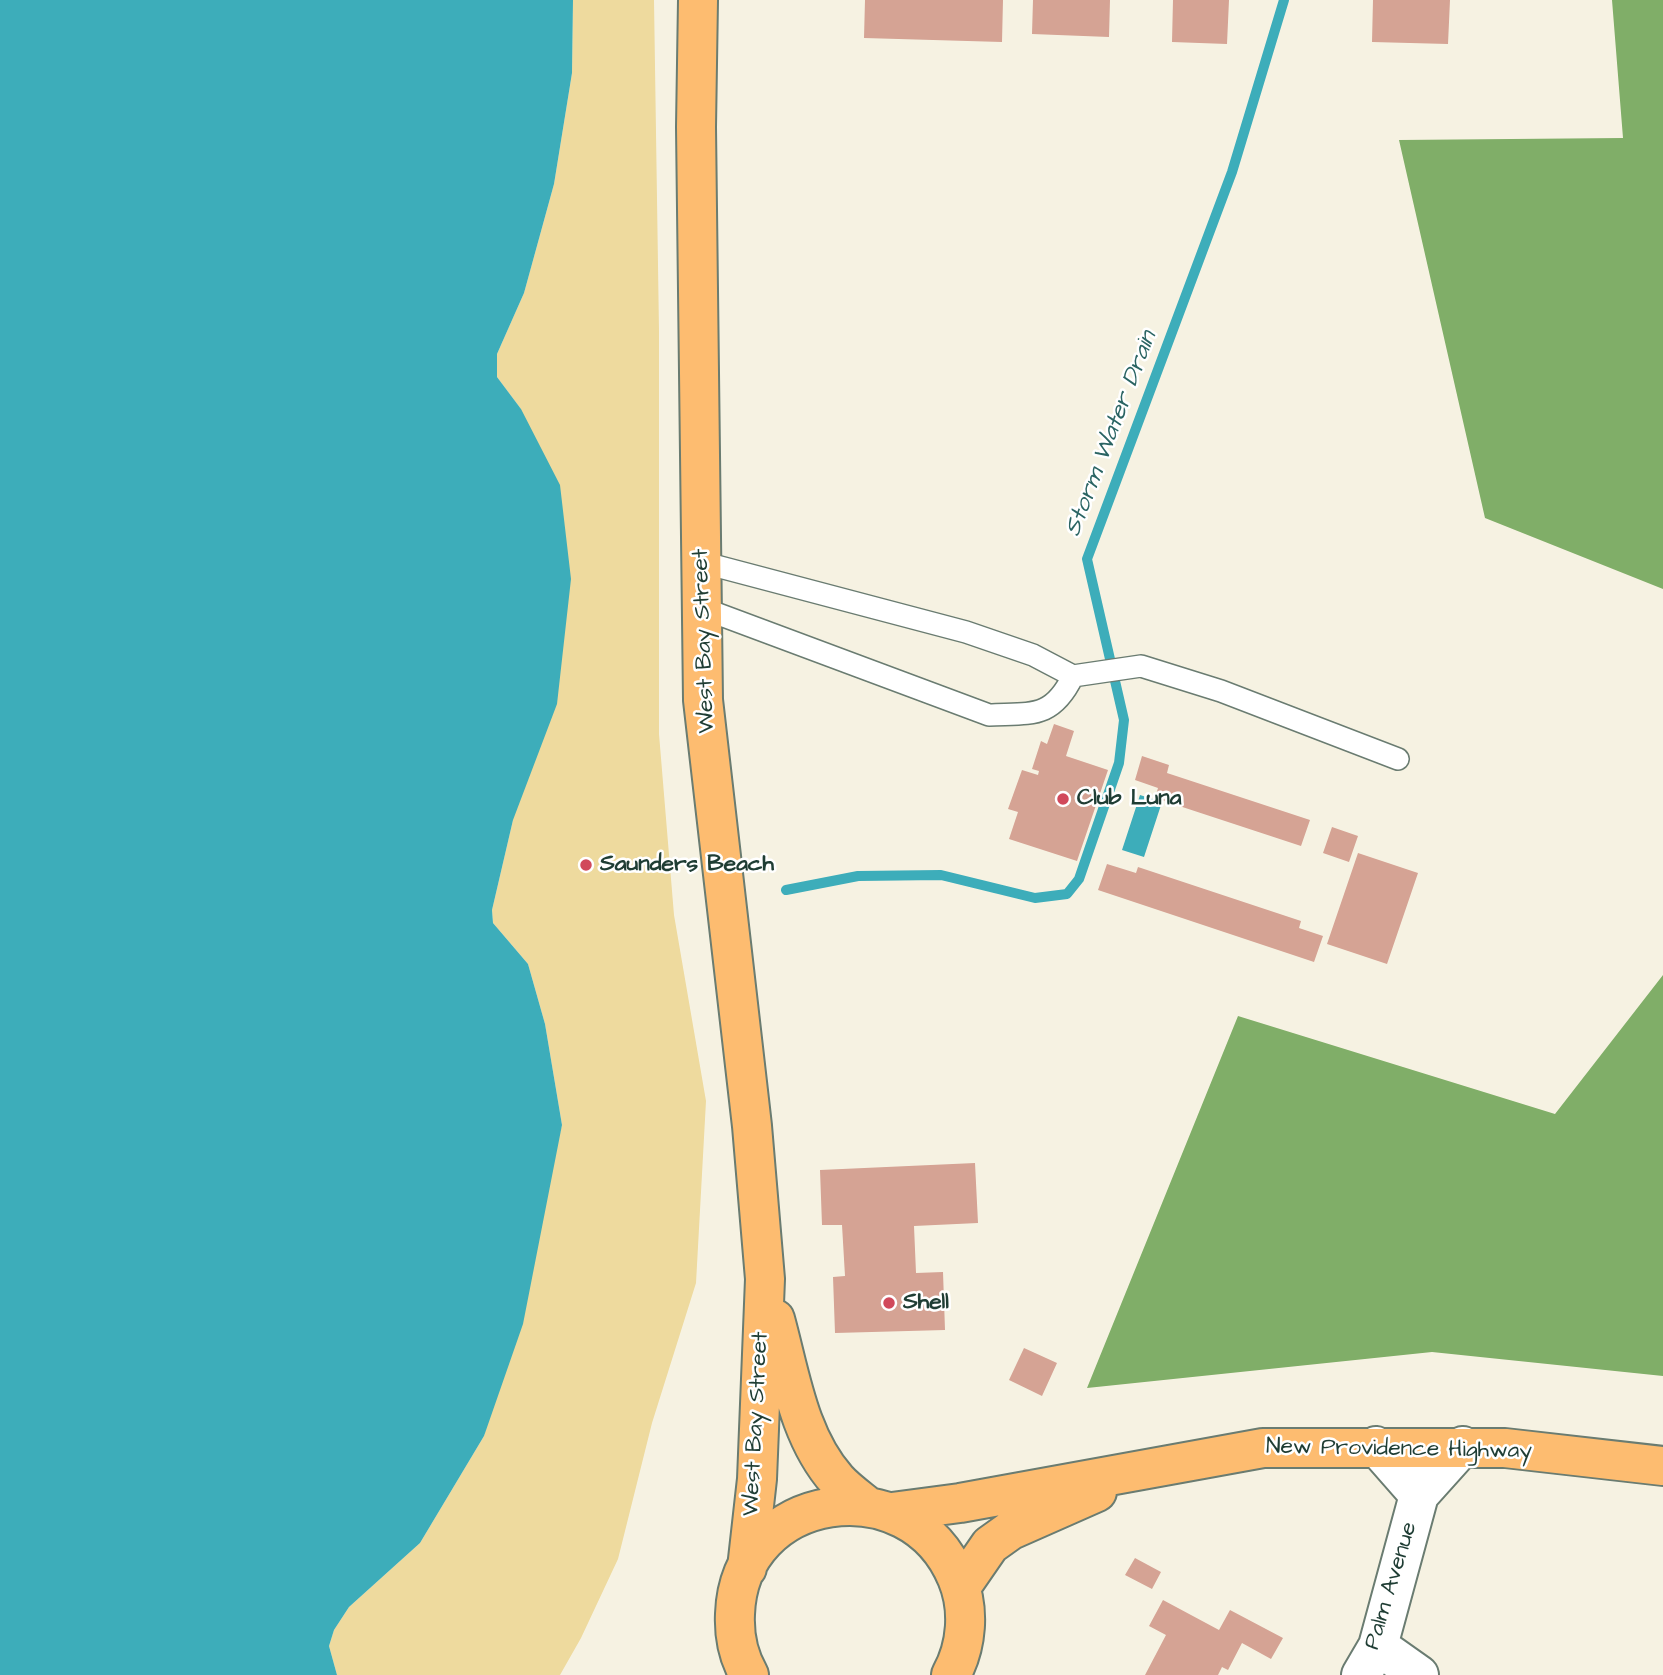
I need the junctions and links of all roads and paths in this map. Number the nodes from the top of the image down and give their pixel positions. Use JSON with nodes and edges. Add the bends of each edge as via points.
{"nodes":[{"id":1,"x":698,"y":0,"type":"edge"},
{"id":2,"x":701,"y":562,"type":"junction"},
{"id":3,"x":702,"y":608,"type":"junction"},
{"id":4,"x":1084,"y":675,"type":"junction"},
{"id":5,"x":1398,"y":760,"type":"dead end"},
{"id":6,"x":765,"y":1279,"type":"junction"},
{"id":7,"x":1376,"y":1446,"type":"junction"},
{"id":8,"x":1463,"y":1446,"type":"junction"},
{"id":9,"x":1178,"y":1462,"type":"junction"},
{"id":10,"x":1663,"y":1466,"type":"edge"},
{"id":11,"x":1419,"y":1494,"type":"junction"},
{"id":12,"x":878,"y":1508,"type":"junction"},
{"id":13,"x":747,"y":1568,"type":"junction"},
{"id":14,"x":961,"y":1587,"type":"junction"},
{"id":15,"x":1370,"y":1660,"type":"edge"},
{"id":16,"x":749,"y":1675,"type":"edge"},
{"id":17,"x":951,"y":1675,"type":"edge"},
{"id":18,"x":1419,"y":1675,"type":"edge"}],
"edges":[{"from":1,"to":2,"type":"highway","name":"West Bay Street"},
{"from":2,"to":3,"type":"highway","name":"West Bay Street"},
{"from":2,"to":4,"type":"lane","via":[[966,632]]},
{"from":3,"to":4,"type":"lane","via":[[989,715],[1039,713]]},
{"from":3,"to":6,"type":"highway","name":"West Bay Street","via":[[703,700]]},
{"from":4,"to":5,"type":"lane","via":[[1141,666],[1221,691]]},
{"from":6,"to":12,"type":"highway","name":"West Bay Street","via":[[801,1416],[816,1450],[837,1480]]},
{"from":6,"to":13,"type":"highway","name":"West Bay Street","via":[[757,1479]]},
{"from":7,"to":8,"type":"highway","name":"New Providence Highway"},
{"from":7,"to":9,"type":"highway","name":"New Providence Highway","via":[[1263,1448]]},
{"from":7,"to":11,"type":"street","name":"Palm Avenue"},
{"from":8,"to":10,"type":"highway","name":"New Providence Highway"},
{"from":8,"to":11,"type":"street","name":"Palm Avenue"},
{"from":9,"to":12,"type":"highway","name":"New Providence Highway","via":[[960,1503]]},
{"from":9,"to":14,"type":"highway","name":"New Providence Highway","via":[[1011,1530],[990,1545]]},
{"from":11,"to":15,"type":"street","name":"Palm Avenue"},
{"from":12,"to":13,"type":"highway","name":"West Bay Street","via":[[818,1508],[796,1518],[776,1531]]},
{"from":12,"to":14,"type":"highway","name":"West Bay Street","via":[[927,1533],[953,1567]]},
{"from":13,"to":16,"type":"highway","name":"West Bay Street","via":[[735,1626]]},
{"from":14,"to":17,"type":"highway","name":"West Bay Street","via":[[964,1639]]},
{"from":15,"to":18,"type":"street"}]}
